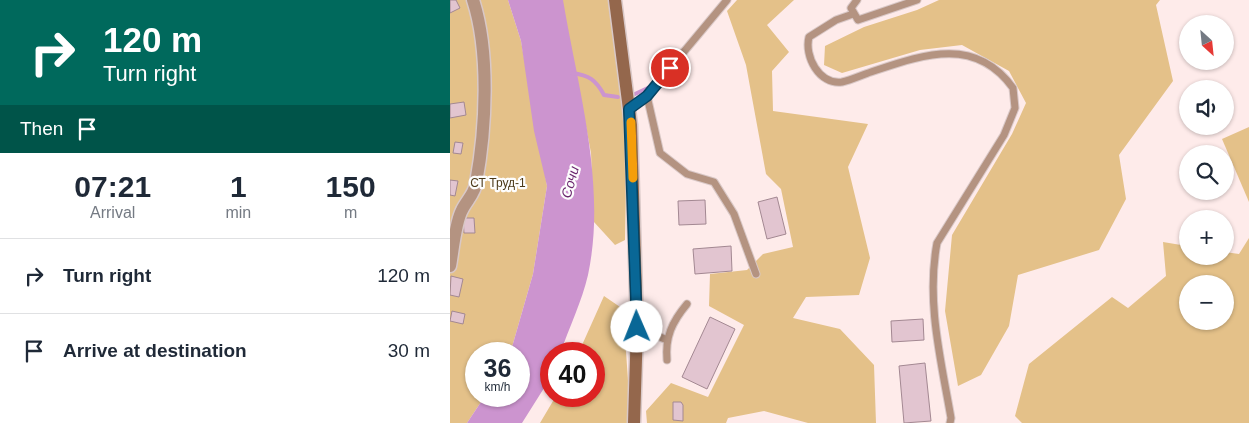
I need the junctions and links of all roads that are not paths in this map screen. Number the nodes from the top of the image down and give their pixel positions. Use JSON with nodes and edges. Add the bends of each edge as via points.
{"nodes":[{"id":1,"x":473,"y":0,"type":"edge"},
{"id":2,"x":615,"y":0,"type":"edge"},
{"id":3,"x":727,"y":0,"type":"edge"},
{"id":4,"x":857,"y":0,"type":"edge"},
{"id":5,"x":918,"y":0,"type":"edge"},
{"id":6,"x":853,"y":14,"type":"junction"},
{"id":7,"x":647,"y":96,"type":"junction"},
{"id":8,"x":629,"y":109,"type":"junction"},
{"id":9,"x":450,"y":266,"type":"edge"},
{"id":10,"x":756,"y":274,"type":"dead end"},
{"id":11,"x":687,"y":304,"type":"dead end"},
{"id":12,"x":637,"y":327,"type":"junction"},
{"id":13,"x":666,"y":340,"type":"junction"},
{"id":14,"x":667,"y":360,"type":"dead end"},
{"id":15,"x":634,"y":423,"type":"edge"},
{"id":16,"x":950,"y":423,"type":"edge"}],
"edges":[{"from":1,"to":9,"type":"street","via":[[482,53],[484,110],[476,184],[462,210]]},
{"from":2,"to":8,"type":"street"},
{"from":3,"to":7,"type":"lane"},
{"from":4,"to":6,"type":"lane","via":[[851,8]]},
{"from":5,"to":6,"type":"lane","via":[[864,19],[858,20]]},
{"from":6,"to":16,"type":"lane","via":[[836,20],[809,37],[810,56],[818,72],[830,81],[842,82],[938,53],[977,57],[1013,88],[1015,108],[1004,135],[937,243],[935,253],[934,321]]},
{"from":7,"to":8,"type":"lane"},
{"from":7,"to":10,"type":"lane","via":[[660,152],[687,174],[714,182],[734,214]]},
{"from":8,"to":12,"type":"street"},
{"from":11,"to":13,"type":"lane","via":[[674,319]]},
{"from":12,"to":13,"type":"lane"},
{"from":12,"to":15,"type":"street"},
{"from":13,"to":14,"type":"lane"}]}
